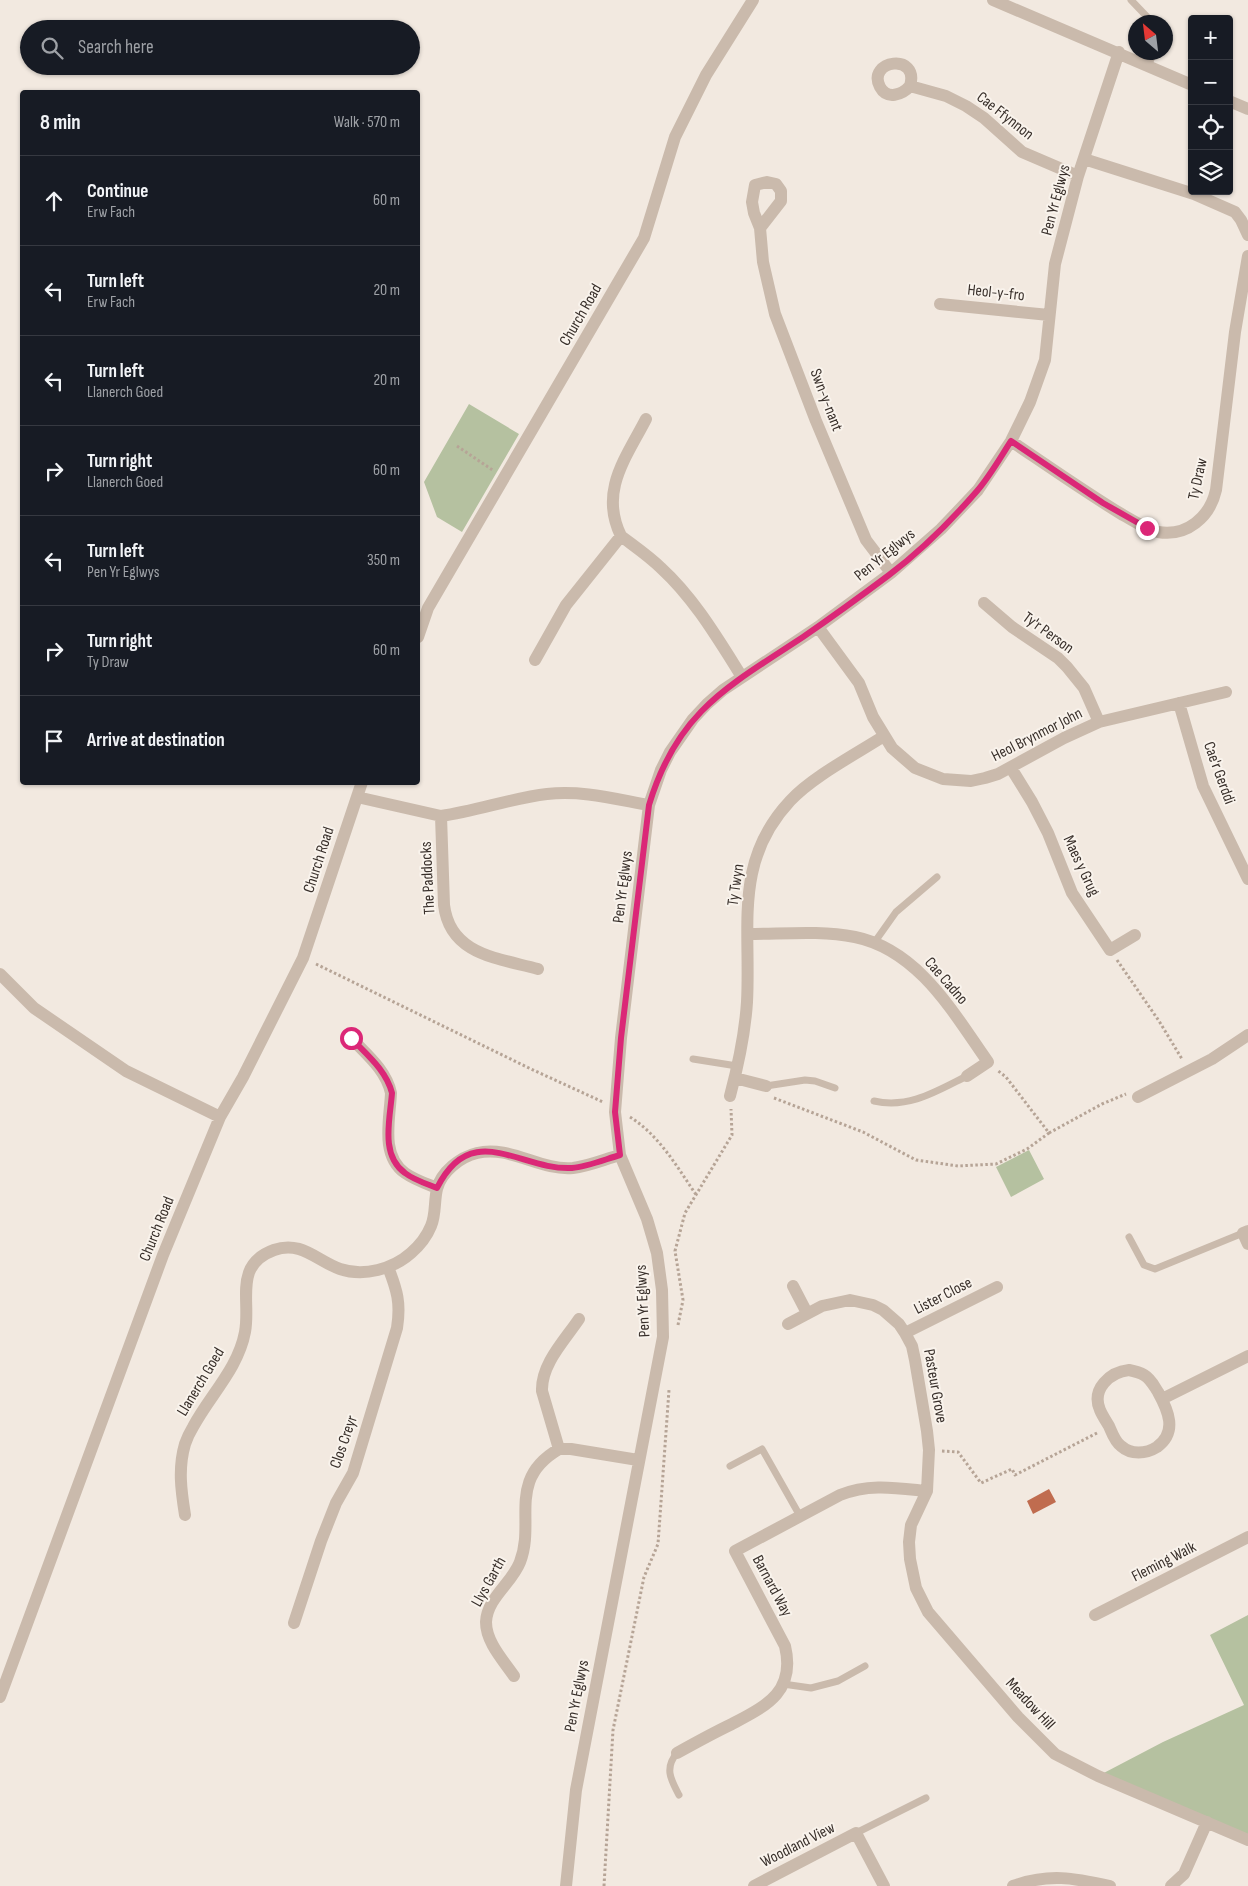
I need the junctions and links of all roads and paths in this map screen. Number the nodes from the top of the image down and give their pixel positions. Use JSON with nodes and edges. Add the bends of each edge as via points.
{"nodes":[{"id":1,"x":752,"y":0,"type":"edge"},
{"id":2,"x":994,"y":0,"type":"edge"},
{"id":3,"x":1131,"y":0,"type":"edge"},
{"id":4,"x":1145,"y":15,"type":"edge"},
{"id":5,"x":1119,"y":52,"type":"junction"},
{"id":6,"x":1151,"y":60,"type":"edge"},
{"id":7,"x":1148,"y":66,"type":"junction"},
{"id":8,"x":1188,"y":83,"type":"edge"},
{"id":9,"x":910,"y":86,"type":"dead end"},
{"id":10,"x":1233,"y":103,"type":"edge"},
{"id":11,"x":1248,"y":109,"type":"edge"},
{"id":12,"x":1084,"y":159,"type":"junction"},
{"id":13,"x":1078,"y":176,"type":"junction"},
{"id":14,"x":760,"y":228,"type":"dead end"},
{"id":15,"x":1248,"y":235,"type":"edge"},
{"id":16,"x":1248,"y":256,"type":"edge"},
{"id":17,"x":940,"y":304,"type":"dead end"},
{"id":18,"x":1049,"y":315,"type":"junction"},
{"id":19,"x":646,"y":419,"type":"dead end"},
{"id":20,"x":1011,"y":441,"type":"junction"},
{"id":21,"x":457,"y":446,"type":"dead end"},
{"id":22,"x":505,"y":478,"type":"junction"},
{"id":23,"x":621,"y":536,"type":"junction"},
{"id":24,"x":891,"y":573,"type":"junction"},
{"id":25,"x":984,"y":603,"type":"dead end"},
{"id":26,"x":818,"y":627,"type":"junction"},
{"id":27,"x":420,"y":631,"type":"edge"},
{"id":28,"x":535,"y":660,"type":"dead end"},
{"id":29,"x":742,"y":677,"type":"junction"},
{"id":30,"x":1226,"y":692,"type":"dead end"},
{"id":31,"x":1179,"y":703,"type":"junction"},
{"id":32,"x":1099,"y":722,"type":"junction"},
{"id":33,"x":884,"y":736,"type":"junction"},
{"id":34,"x":1011,"y":768,"type":"junction"},
{"id":35,"x":361,"y":785,"type":"edge"},
{"id":36,"x":357,"y":797,"type":"junction"},
{"id":37,"x":649,"y":805,"type":"junction"},
{"id":38,"x":441,"y":816,"type":"junction"},
{"id":39,"x":937,"y":877,"type":"dead end"},
{"id":40,"x":1248,"y":879,"type":"edge"},
{"id":41,"x":748,"y":934,"type":"junction"},
{"id":42,"x":1135,"y":934,"type":"dead end"},
{"id":43,"x":874,"y":943,"type":"junction"},
{"id":44,"x":1110,"y":950,"type":"junction"},
{"id":45,"x":303,"y":958,"type":"junction"},
{"id":46,"x":538,"y":969,"type":"dead end"},
{"id":47,"x":0,"y":974,"type":"edge"},
{"id":48,"x":1248,"y":1035,"type":"edge"},
{"id":49,"x":351,"y":1038,"type":"dead end"},
{"id":50,"x":694,"y":1059,"type":"dead end"},
{"id":51,"x":988,"y":1062,"type":"junction"},
{"id":52,"x":1189,"y":1070,"type":"junction"},
{"id":53,"x":736,"y":1072,"type":"junction"},
{"id":54,"x":967,"y":1076,"type":"joint"},
{"id":55,"x":835,"y":1088,"type":"dead end"},
{"id":56,"x":767,"y":1091,"type":"junction"},
{"id":57,"x":730,"y":1096,"type":"joint"},
{"id":58,"x":1138,"y":1097,"type":"joint"},
{"id":59,"x":874,"y":1102,"type":"dead end"},
{"id":60,"x":616,"y":1107,"type":"junction"},
{"id":61,"x":220,"y":1117,"type":"junction"},
{"id":62,"x":1049,"y":1133,"type":"junction"},
{"id":63,"x":620,"y":1155,"type":"junction"},
{"id":64,"x":437,"y":1188,"type":"junction"},
{"id":65,"x":697,"y":1196,"type":"junction"},
{"id":66,"x":1246,"y":1236,"type":"edge"},
{"id":67,"x":1128,"y":1237,"type":"dead end"},
{"id":68,"x":388,"y":1267,"type":"junction"},
{"id":69,"x":793,"y":1286,"type":"dead end"},
{"id":70,"x":996,"y":1287,"type":"dead end"},
{"id":71,"x":807,"y":1314,"type":"junction"},
{"id":72,"x":579,"y":1319,"type":"dead end"},
{"id":73,"x":788,"y":1324,"type":"dead end"},
{"id":74,"x":677,"y":1332,"type":"dead end"},
{"id":75,"x":905,"y":1333,"type":"junction"},
{"id":76,"x":1248,"y":1356,"type":"edge"},
{"id":77,"x":670,"y":1381,"type":"dead end"},
{"id":78,"x":1162,"y":1399,"type":"junction"},
{"id":79,"x":1109,"y":1427,"type":"junction"},
{"id":80,"x":559,"y":1449,"type":"junction"},
{"id":81,"x":929,"y":1450,"type":"junction"},
{"id":82,"x":638,"y":1460,"type":"junction"},
{"id":83,"x":730,"y":1466,"type":"dead end"},
{"id":84,"x":927,"y":1491,"type":"junction"},
{"id":85,"x":185,"y":1514,"type":"dead end"},
{"id":86,"x":800,"y":1516,"type":"junction"},
{"id":87,"x":1248,"y":1537,"type":"edge"},
{"id":88,"x":1095,"y":1615,"type":"dead end"},
{"id":89,"x":294,"y":1623,"type":"dead end"},
{"id":90,"x":865,"y":1666,"type":"dead end"},
{"id":91,"x":514,"y":1676,"type":"dead end"},
{"id":92,"x":783,"y":1684,"type":"junction"},
{"id":93,"x":0,"y":1697,"type":"edge"},
{"id":94,"x":677,"y":1753,"type":"joint"},
{"id":95,"x":679,"y":1795,"type":"dead end"},
{"id":96,"x":926,"y":1798,"type":"dead end"},
{"id":97,"x":1207,"y":1822,"type":"junction"},
{"id":98,"x":856,"y":1833,"type":"junction"},
{"id":99,"x":1248,"y":1840,"type":"edge"},
{"id":100,"x":566,"y":1886,"type":"edge"},
{"id":101,"x":604,"y":1886,"type":"edge"},
{"id":102,"x":754,"y":1886,"type":"edge"},
{"id":103,"x":884,"y":1886,"type":"edge"},
{"id":104,"x":1013,"y":1886,"type":"edge"},
{"id":105,"x":1110,"y":1886,"type":"edge"},
{"id":106,"x":1171,"y":1886,"type":"edge"}],
"edges":[{"from":1,"to":22,"type":"street","name":"Church Road","via":[[706,75],[675,137],[644,238]]},
{"from":2,"to":5,"type":"street"},
{"from":3,"to":4,"type":"lane"},
{"from":5,"to":7,"type":"street"},
{"from":5,"to":12,"type":"street","name":"Pen Yr Eglwys"},
{"from":6,"to":7,"type":"lane"},
{"from":7,"to":8,"type":"street"},
{"from":9,"to":13,"type":"street","name":"Cae Ffynnon","via":[[946,96],[966,106],[1022,152]]},
{"from":10,"to":11,"type":"street"},
{"from":12,"to":13,"type":"street","name":"Pen Yr Eglwys"},
{"from":12,"to":15,"type":"street","via":[[1194,194],[1236,212]]},
{"from":13,"to":18,"type":"street","name":"Pen Yr Eglwys","via":[[1055,264]]},
{"from":14,"to":24,"type":"street","name":"Swn-y-nant","via":[[763,262],[775,314],[866,540]]},
{"from":16,"to":20,"type":"street","name":"Ty Draw","via":[[1235,332],[1216,490],[1209,510],[1194,525],[1166,533],[1147,528],[1103,503]]},
{"from":17,"to":18,"type":"street","name":"Heol-y-fro"},
{"from":18,"to":20,"type":"street","name":"Pen Yr Eglwys","via":[[1046,360]]},
{"from":19,"to":23,"type":"street","via":[[613,490],[613,510]]},
{"from":20,"to":24,"type":"street","name":"Pen Yr Eglwys","via":[[978,490],[941,529]]},
{"from":21,"to":22,"type":"path"},
{"from":22,"to":27,"type":"street","name":"Church Road","via":[[428,608]]},
{"from":23,"to":28,"type":"street","via":[[566,605]]},
{"from":23,"to":29,"type":"street","via":[[682,589]]},
{"from":24,"to":26,"type":"street","name":"Pen Yr Eglwys"},
{"from":25,"to":32,"type":"street","name":"Ty'r Person","via":[[1067,667],[1084,688]]},
{"from":26,"to":29,"type":"street","name":"Pen Yr Eglwys"},
{"from":26,"to":33,"type":"street","name":"Heol Brynmor John","via":[[859,683]]},
{"from":29,"to":37,"type":"street","name":"Pen Yr Eglwys","via":[[707,704],[681,735],[661,770]]},
{"from":30,"to":31,"type":"street","name":"Heol Brynmor John"},
{"from":31,"to":32,"type":"street","name":"Heol Brynmor John"},
{"from":31,"to":40,"type":"street","name":"Cae'r Gerddi","via":[[1203,786]]},
{"from":32,"to":34,"type":"street","name":"Heol Brynmor John"},
{"from":33,"to":34,"type":"street","name":"Heol Brynmor John","via":[[909,763],[943,779],[971,781]]},
{"from":33,"to":41,"type":"street","name":"Ty Twyn","via":[[813,782],[775,819],[764,837],[750,876]]},
{"from":34,"to":44,"type":"street","name":"Maes y Grug","via":[[1048,833],[1072,893]]},
{"from":35,"to":36,"type":"street","name":"Church Road"},
{"from":36,"to":38,"type":"street"},
{"from":36,"to":45,"type":"street","name":"Church Road"},
{"from":37,"to":38,"type":"street","via":[[587,793],[559,793]]},
{"from":37,"to":60,"type":"street","name":"Pen Yr Eglwys","via":[[621,1038]]},
{"from":38,"to":46,"type":"street","name":"The Paddocks","via":[[445,916],[454,934],[475,950]]},
{"from":39,"to":43,"type":"lane","via":[[901,907]]},
{"from":41,"to":43,"type":"street","name":"Cae Cadno","via":[[815,933],[856,937]]},
{"from":41,"to":53,"type":"street","name":"Ty Twyn","via":[[747,1003]]},
{"from":42,"to":44,"type":"street"},
{"from":43,"to":51,"type":"street","name":"Cae Cadno","via":[[903,958],[919,972],[943,999]]},
{"from":44,"to":52,"type":"path"},
{"from":45,"to":60,"type":"path"},
{"from":45,"to":61,"type":"street","name":"Church Road"},
{"from":47,"to":61,"type":"street","via":[[34,1008],[126,1071]]},
{"from":48,"to":52,"type":"street"},
{"from":49,"to":64,"type":"street","via":[[375,1063],[390,1085],[389,1147],[394,1161],[406,1174]]},
{"from":50,"to":53,"type":"lane"},
{"from":51,"to":54,"type":"street"},
{"from":51,"to":62,"type":"path","via":[[1006,1077]]},
{"from":52,"to":58,"type":"street"},
{"from":53,"to":56,"type":"street"},
{"from":53,"to":57,"type":"street","name":"Ty Twyn"},
{"from":54,"to":59,"type":"lane","via":[[908,1102]]},
{"from":55,"to":56,"type":"lane","via":[[805,1080]]},
{"from":56,"to":62,"type":"path","via":[[862,1132],[916,1160],[958,1166],[996,1164]]},
{"from":57,"to":65,"type":"path","via":[[732,1135]]},
{"from":58,"to":62,"type":"path","via":[[1135,1090]]},
{"from":60,"to":63,"type":"street","name":"Pen Yr Eglwys"},
{"from":60,"to":65,"type":"path","via":[[644,1125],[666,1150]]},
{"from":61,"to":93,"type":"street","name":"Church Road","via":[[163,1255]]},
{"from":63,"to":64,"type":"street","name":"Llanerch Goed","via":[[572,1168],[540,1164],[498,1152],[478,1153],[453,1165]]},
{"from":63,"to":82,"type":"street","name":"Pen Yr Eglwys","via":[[647,1219],[657,1253],[662,1290],[663,1337]]},
{"from":64,"to":68,"type":"street","name":"Llanerch Goed","via":[[432,1225],[427,1234],[411,1253]]},
{"from":65,"to":74,"type":"path","via":[[685,1213],[675,1251],[683,1300]]},
{"from":66,"to":67,"type":"lane","via":[[1155,1269],[1144,1264]]},
{"from":68,"to":85,"type":"street","name":"Llanerch Goed","via":[[368,1272],[340,1269],[292,1247],[273,1250],[258,1260],[245,1285],[245,1331],[238,1355],[186,1441],[180,1479]]},
{"from":68,"to":89,"type":"street","name":"Clos Creyr","via":[[398,1291],[400,1310],[394,1336],[353,1473],[336,1503],[321,1541]]},
{"from":69,"to":71,"type":"street"},
{"from":70,"to":75,"type":"street","name":"Lister Close"},
{"from":71,"to":73,"type":"street","name":"Pasteur Grove"},
{"from":71,"to":75,"type":"street","name":"Pasteur Grove","via":[[838,1302],[862,1301],[883,1310]]},
{"from":72,"to":80,"type":"street","via":[[547,1367],[542,1383]]},
{"from":75,"to":81,"type":"street","name":"Pasteur Grove","via":[[915,1360]]},
{"from":76,"to":78,"type":"street"},
{"from":77,"to":101,"type":"path","via":[[658,1544],[644,1577],[613,1730]]},
{"from":78,"to":79,"type":"street","via":[[1170,1425],[1165,1438],[1155,1448],[1140,1452],[1126,1449],[1119,1445]]},
{"from":78,"to":79,"type":"street","via":[[1144,1375],[1129,1370],[1114,1374],[1102,1385],[1098,1400]]},
{"from":79,"to":81,"type":"path","via":[[1015,1475],[1012,1469],[981,1483],[958,1452]]},
{"from":80,"to":82,"type":"street"},
{"from":80,"to":91,"type":"street","name":"Llys Garth","via":[[539,1464],[526,1490],[524,1547],[520,1563],[491,1605],[486,1620],[488,1634]]},
{"from":81,"to":84,"type":"street","name":"Pasteur Grove"},
{"from":82,"to":100,"type":"street","name":"Pen Yr Eglwys","via":[[576,1790]]},
{"from":83,"to":86,"type":"lane","via":[[762,1449]]},
{"from":84,"to":86,"type":"street","name":"Barnard Way","via":[[877,1486],[857,1489]]},
{"from":84,"to":97,"type":"street","name":"Meadow Hill","via":[[911,1525],[909,1542],[916,1588],[928,1612],[1055,1754],[1098,1776]]},
{"from":86,"to":92,"type":"street","name":"Barnard Way","via":[[735,1551],[785,1646],[788,1665]]},
{"from":87,"to":88,"type":"street","name":"Fleming Walk"},
{"from":90,"to":92,"type":"lane","via":[[838,1681],[811,1688]]},
{"from":92,"to":94,"type":"street","via":[[764,1706]]},
{"from":94,"to":95,"type":"lane","via":[[669,1769]]},
{"from":96,"to":98,"type":"lane"},
{"from":97,"to":99,"type":"street","name":"Meadow Hill"},
{"from":97,"to":106,"type":"street","via":[[1184,1874]]},
{"from":98,"to":102,"type":"street","name":"Woodland View"},
{"from":98,"to":103,"type":"street","name":"Woodland View"},
{"from":104,"to":105,"type":"street","via":[[1057,1877]]}]}
